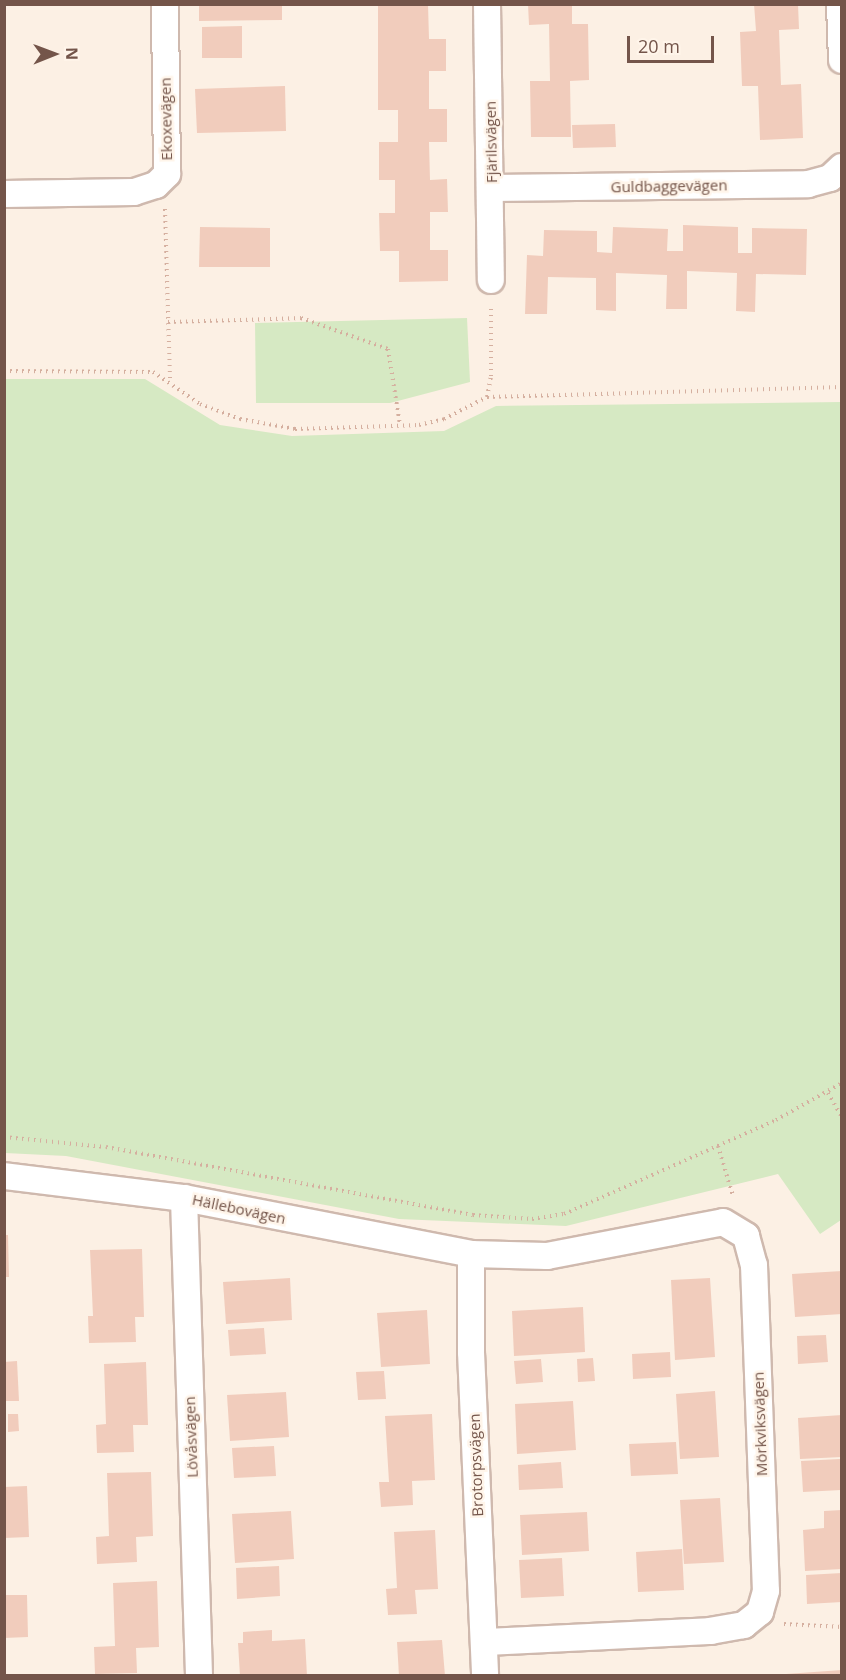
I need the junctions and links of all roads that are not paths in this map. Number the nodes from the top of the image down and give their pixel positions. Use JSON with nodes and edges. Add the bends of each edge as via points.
{"nodes":[{"id":1,"x":165,"y":4,"type":"edge"},
{"id":2,"x":487,"y":4,"type":"edge"},
{"id":3,"x":840,"y":4,"type":"edge"},
{"id":4,"x":842,"y":60,"type":"edge"},
{"id":5,"x":842,"y":167,"type":"edge"},
{"id":6,"x":492,"y":188,"type":"junction"},
{"id":7,"x":4,"y":194,"type":"edge"},
{"id":8,"x":491,"y":280,"type":"road end"},
{"id":9,"x":4,"y":1176,"type":"edge"},
{"id":10,"x":184,"y":1197,"type":"junction"},
{"id":11,"x":471,"y":1254,"type":"junction"},
{"id":12,"x":484,"y":1642,"type":"junction"},
{"id":13,"x":199,"y":1676,"type":"edge"},
{"id":14,"x":485,"y":1676,"type":"edge"}],
"edges":[{"from":1,"to":7,"type":"street","name":"Ekoxevägen","via":[[167,174],[156,185],[134,192]]},
{"from":2,"to":6,"type":"street","name":"Fjärilsvägen"},
{"from":3,"to":4,"type":"street"},
{"from":5,"to":6,"type":"street","name":"Guldbaggevägen","via":[[830,178],[808,184]]},
{"from":6,"to":8,"type":"street","name":"Fjärilsvägen"},
{"from":9,"to":10,"type":"street","name":"Hällebovägen"},
{"from":10,"to":11,"type":"street","name":"Hällebovägen"},
{"from":10,"to":13,"type":"street","name":"Lövåsvägen"},
{"from":11,"to":12,"type":"street","name":"Brotorpsvägen","via":[[471,1352]]},
{"from":11,"to":12,"type":"street","name":"Mörkviksvägen","via":[[547,1256],[723,1222],[746,1236],[754,1265],[766,1591],[760,1612],[744,1625],[711,1631]]},
{"from":12,"to":14,"type":"street","name":"Brotorpsvägen"}]}
